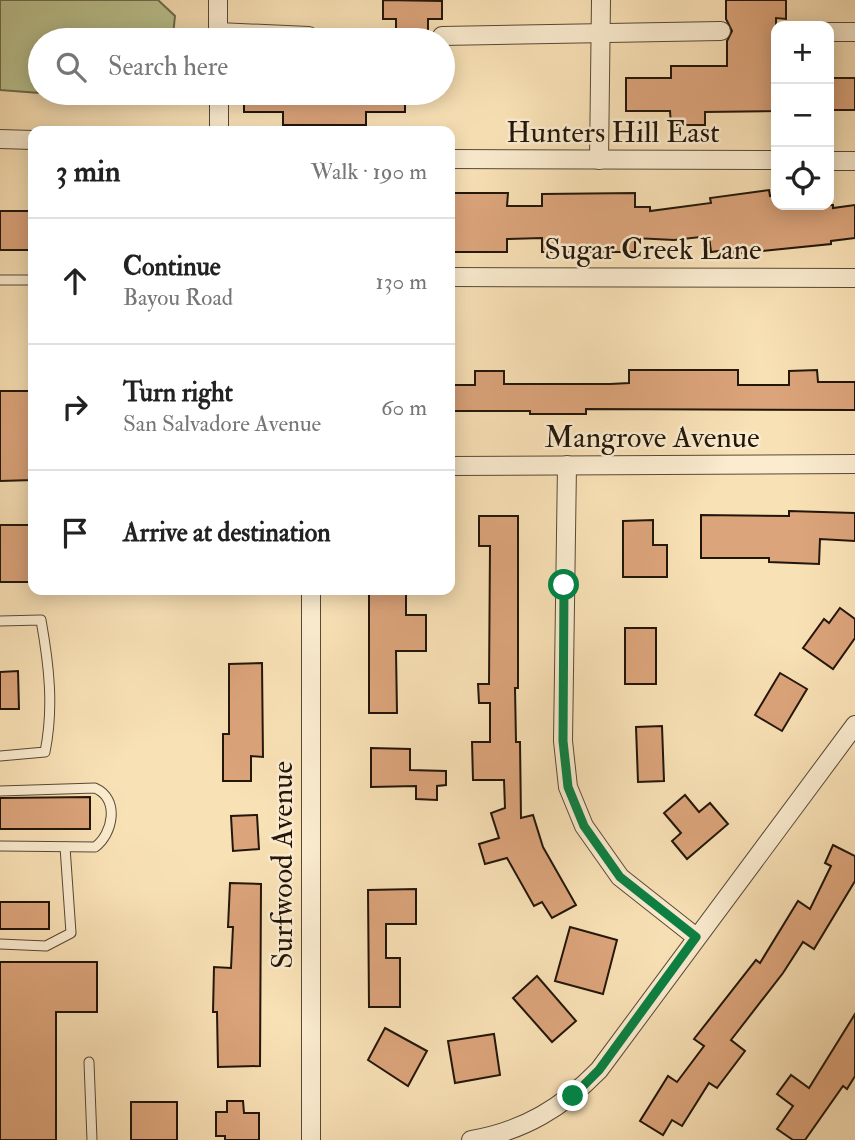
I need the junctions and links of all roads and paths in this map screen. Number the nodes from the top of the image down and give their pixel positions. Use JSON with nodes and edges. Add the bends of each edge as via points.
{"nodes":[{"id":1,"x":218,"y":0,"type":"edge"},
{"id":2,"x":601,"y":0,"type":"edge"},
{"id":3,"x":218,"y":28,"type":"edge"},
{"id":4,"x":721,"y":30,"type":"dead end"},
{"id":5,"x":834,"y":32,"type":"edge"},
{"id":6,"x":855,"y":32,"type":"edge"},
{"id":7,"x":601,"y":34,"type":"junction"},
{"id":8,"x":455,"y":36,"type":"edge"},
{"id":9,"x":219,"y":105,"type":"edge"},
{"id":10,"x":219,"y":126,"type":"edge"},
{"id":11,"x":0,"y":139,"type":"edge"},
{"id":12,"x":28,"y":140,"type":"edge"},
{"id":13,"x":455,"y":159,"type":"edge"},
{"id":14,"x":599,"y":160,"type":"junction"},
{"id":15,"x":771,"y":160,"type":"edge"},
{"id":16,"x":834,"y":160,"type":"edge"},
{"id":17,"x":855,"y":161,"type":"edge"},
{"id":18,"x":455,"y":276,"type":"edge"},
{"id":19,"x":855,"y":278,"type":"edge"},
{"id":20,"x":0,"y":280,"type":"edge"},
{"id":21,"x":28,"y":280,"type":"edge"},
{"id":22,"x":855,"y":464,"type":"edge"},
{"id":23,"x":567,"y":465,"type":"junction"},
{"id":24,"x":455,"y":466,"type":"edge"},
{"id":25,"x":311,"y":595,"type":"edge"},
{"id":26,"x":0,"y":621,"type":"edge"},
{"id":27,"x":855,"y":725,"type":"edge"},
{"id":28,"x":0,"y":755,"type":"edge"},
{"id":29,"x":0,"y":791,"type":"edge"},
{"id":30,"x":0,"y":846,"type":"edge"},
{"id":31,"x":65,"y":847,"type":"junction"},
{"id":32,"x":696,"y":937,"type":"junction"},
{"id":33,"x":0,"y":944,"type":"edge"},
{"id":34,"x":89,"y":1062,"type":"dead end"},
{"id":35,"x":92,"y":1140,"type":"edge"},
{"id":36,"x":311,"y":1140,"type":"edge"},
{"id":37,"x":471,"y":1140,"type":"edge"}],
"edges":[{"from":1,"to":3,"type":"street"},
{"from":2,"to":7,"type":"street"},
{"from":4,"to":7,"type":"street"},
{"from":5,"to":6,"type":"street"},
{"from":7,"to":8,"type":"street"},
{"from":7,"to":14,"type":"street"},
{"from":9,"to":10,"type":"street"},
{"from":11,"to":12,"type":"street"},
{"from":13,"to":14,"type":"street","name":"Hunters Hill East"},
{"from":14,"to":15,"type":"street","name":"Hunters Hill East"},
{"from":16,"to":17,"type":"street"},
{"from":18,"to":19,"type":"street","name":"Sugar Creek Lane"},
{"from":20,"to":21,"type":"lane"},
{"from":22,"to":23,"type":"street","name":"Mangrove Avenue"},
{"from":23,"to":24,"type":"street","name":"Mangrove Avenue"},
{"from":23,"to":32,"type":"street","via":[[563,741],[568,787],[584,826],[620,877]]},
{"from":25,"to":36,"type":"street","name":"Surfwood Avenue"},
{"from":26,"to":28,"type":"lane","via":[[41,620],[50,673],[45,752]]},
{"from":27,"to":32,"type":"street"},
{"from":29,"to":31,"type":"lane","via":[[94,788],[102,792],[111,823],[105,839],[95,847]]},
{"from":30,"to":31,"type":"lane"},
{"from":31,"to":33,"type":"lane","via":[[71,933],[46,946]]},
{"from":32,"to":37,"type":"street","via":[[599,1070],[573,1096],[523,1126]]},
{"from":34,"to":35,"type":"lane"}]}
